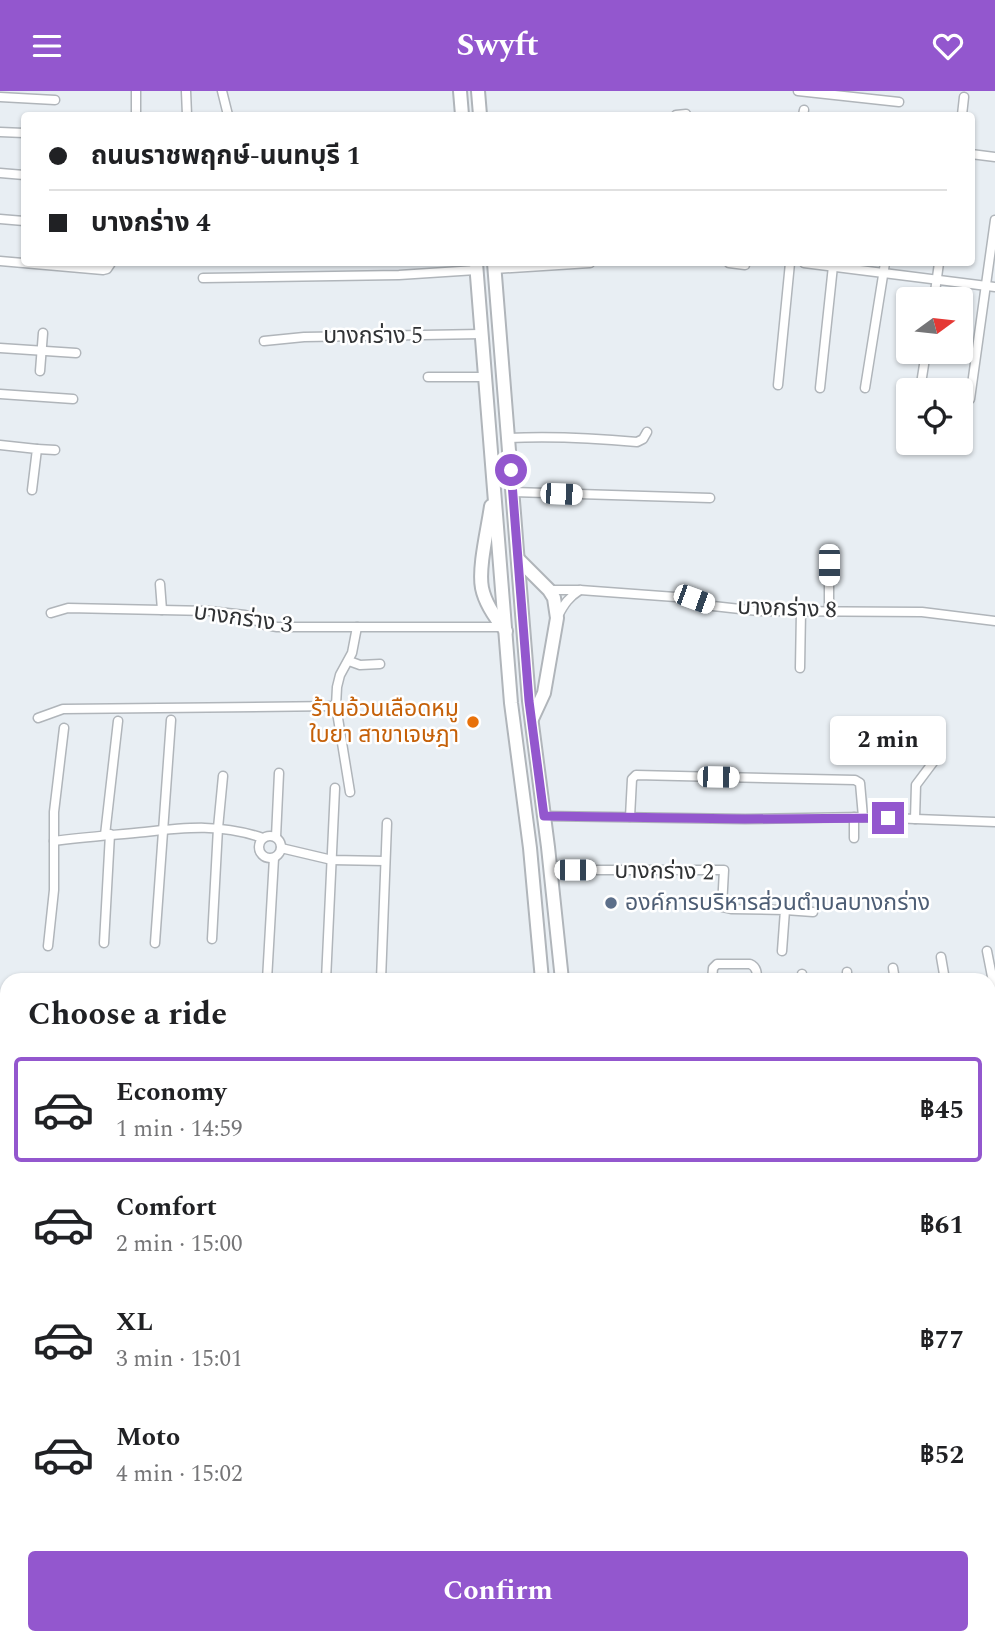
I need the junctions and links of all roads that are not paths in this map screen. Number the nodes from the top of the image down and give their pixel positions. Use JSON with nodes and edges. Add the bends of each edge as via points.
{"nodes":[{"id":1,"x":136,"y":91,"type":"edge"},
{"id":2,"x":186,"y":91,"type":"edge"},
{"id":3,"x":222,"y":91,"type":"edge"},
{"id":4,"x":460,"y":91,"type":"edge"},
{"id":5,"x":478,"y":91,"type":"edge"},
{"id":6,"x":798,"y":91,"type":"edge"},
{"id":7,"x":805,"y":91,"type":"edge"},
{"id":8,"x":0,"y":97,"type":"edge"},
{"id":9,"x":964,"y":97,"type":"dead end"},
{"id":10,"x":55,"y":100,"type":"dead end"},
{"id":11,"x":899,"y":102,"type":"dead end"},
{"id":12,"x":136,"y":112,"type":"edge"},
{"id":13,"x":187,"y":112,"type":"edge"},
{"id":14,"x":227,"y":112,"type":"edge"},
{"id":15,"x":462,"y":112,"type":"edge"},
{"id":16,"x":480,"y":112,"type":"edge"},
{"id":17,"x":962,"y":112,"type":"edge"},
{"id":18,"x":0,"y":132,"type":"edge"},
{"id":19,"x":21,"y":133,"type":"edge"},
{"id":20,"x":975,"y":154,"type":"edge"},
{"id":21,"x":995,"y":157,"type":"edge"},
{"id":22,"x":0,"y":173,"type":"edge"},
{"id":23,"x":21,"y":175,"type":"edge"},
{"id":24,"x":0,"y":219,"type":"edge"},
{"id":25,"x":995,"y":220,"type":"edge"},
{"id":26,"x":21,"y":221,"type":"edge"},
{"id":27,"x":0,"y":261,"type":"edge"},
{"id":28,"x":21,"y":263,"type":"edge"},
{"id":29,"x":57,"y":266,"type":"edge"},
{"id":30,"x":109,"y":266,"type":"edge"},
{"id":31,"x":399,"y":266,"type":"edge"},
{"id":32,"x":476,"y":266,"type":"edge"},
{"id":33,"x":494,"y":266,"type":"edge"},
{"id":34,"x":790,"y":266,"type":"edge"},
{"id":35,"x":837,"y":266,"type":"edge"},
{"id":36,"x":843,"y":266,"type":"edge"},
{"id":37,"x":885,"y":266,"type":"edge"},
{"id":38,"x":939,"y":266,"type":"edge"},
{"id":39,"x":884,"y":273,"type":"junction"},
{"id":40,"x":399,"y":275,"type":"junction"},
{"id":41,"x":203,"y":278,"type":"dead end"},
{"id":42,"x":937,"y":279,"type":"junction"},
{"id":43,"x":990,"y":286,"type":"edge"},
{"id":44,"x":936,"y":287,"type":"edge"},
{"id":45,"x":43,"y":333,"type":"dead end"},
{"id":46,"x":482,"y":334,"type":"junction"},
{"id":47,"x":264,"y":341,"type":"dead end"},
{"id":48,"x":0,"y":348,"type":"edge"},
{"id":49,"x":41,"y":351,"type":"junction"},
{"id":50,"x":76,"y":353,"type":"dead end"},
{"id":51,"x":40,"y":371,"type":"dead end"},
{"id":52,"x":428,"y":377,"type":"dead end"},
{"id":53,"x":485,"y":377,"type":"junction"},
{"id":54,"x":973,"y":382,"type":"edge"},
{"id":55,"x":778,"y":385,"type":"dead end"},
{"id":56,"x":820,"y":387,"type":"dead end"},
{"id":57,"x":865,"y":388,"type":"dead end"},
{"id":58,"x":0,"y":394,"type":"edge"},
{"id":59,"x":73,"y":399,"type":"dead end"},
{"id":60,"x":647,"y":432,"type":"dead end"},
{"id":61,"x":508,"y":438,"type":"junction"},
{"id":62,"x":0,"y":446,"type":"edge"},
{"id":63,"x":37,"y":449,"type":"junction"},
{"id":64,"x":55,"y":450,"type":"dead end"},
{"id":65,"x":494,"y":481,"type":"junction"},
{"id":66,"x":32,"y":490,"type":"dead end"},
{"id":67,"x":513,"y":492,"type":"junction"},
{"id":68,"x":710,"y":498,"type":"dead end"},
{"id":69,"x":518,"y":559,"type":"junction"},
{"id":70,"x":829,"y":565,"type":"dead end"},
{"id":71,"x":160,"y":584,"type":"dead end"},
{"id":72,"x":549,"y":590,"type":"junction"},
{"id":73,"x":580,"y":590,"type":"junction"},
{"id":74,"x":162,"y":610,"type":"junction"},
{"id":75,"x":492,"y":611,"type":"junction"},
{"id":76,"x":801,"y":611,"type":"junction"},
{"id":77,"x":829,"y":611,"type":"junction"},
{"id":78,"x":51,"y":613,"type":"dead end"},
{"id":79,"x":557,"y":618,"type":"junction"},
{"id":80,"x":995,"y":621,"type":"edge"},
{"id":81,"x":357,"y":627,"type":"junction"},
{"id":82,"x":479,"y":627,"type":"junction"},
{"id":83,"x":504,"y":629,"type":"junction"},
{"id":84,"x":349,"y":661,"type":"junction"},
{"id":85,"x":380,"y":664,"type":"dead end"},
{"id":86,"x":800,"y":668,"type":"dead end"},
{"id":87,"x":336,"y":706,"type":"junction"},
{"id":88,"x":38,"y":717,"type":"dead end"},
{"id":89,"x":171,"y":720,"type":"dead end"},
{"id":90,"x":532,"y":720,"type":"junction"},
{"id":91,"x":118,"y":721,"type":"dead end"},
{"id":92,"x":64,"y":728,"type":"dead end"},
{"id":93,"x":934,"y":761,"type":"dead end"},
{"id":94,"x":279,"y":773,"type":"dead end"},
{"id":95,"x":223,"y":776,"type":"dead end"},
{"id":96,"x":335,"y":788,"type":"dead end"},
{"id":97,"x":350,"y":792,"type":"dead end"},
{"id":98,"x":544,"y":816,"type":"junction"},
{"id":99,"x":630,"y":817,"type":"junction"},
{"id":100,"x":858,"y":817,"type":"junction"},
{"id":101,"x":915,"y":819,"type":"junction"},
{"id":102,"x":995,"y":822,"type":"edge"},
{"id":103,"x":387,"y":823,"type":"dead end"},
{"id":104,"x":218,"y":828,"type":"junction"},
{"id":105,"x":164,"y":829,"type":"junction"},
{"id":106,"x":108,"y":834,"type":"junction"},
{"id":107,"x":276,"y":837,"type":"junction"},
{"id":108,"x":263,"y":838,"type":"junction"},
{"id":109,"x":854,"y":838,"type":"dead end"},
{"id":110,"x":54,"y":841,"type":"junction"},
{"id":111,"x":281,"y":849,"type":"junction"},
{"id":112,"x":274,"y":858,"type":"junction"},
{"id":113,"x":332,"y":860,"type":"junction"},
{"id":114,"x":385,"y":861,"type":"junction"},
{"id":115,"x":550,"y":870,"type":"junction"},
{"id":116,"x":785,"y":910,"type":"junction"},
{"id":117,"x":813,"y":912,"type":"dead end"},
{"id":118,"x":212,"y":939,"type":"dead end"},
{"id":119,"x":104,"y":943,"type":"dead end"},
{"id":120,"x":155,"y":943,"type":"dead end"},
{"id":121,"x":48,"y":947,"type":"dead end"},
{"id":122,"x":782,"y":951,"type":"dead end"},
{"id":123,"x":987,"y":951,"type":"dead end"},
{"id":124,"x":941,"y":957,"type":"dead end"},
{"id":125,"x":893,"y":968,"type":"dead end"},
{"id":126,"x":267,"y":973,"type":"edge"},
{"id":127,"x":326,"y":973,"type":"edge"},
{"id":128,"x":382,"y":973,"type":"edge"},
{"id":129,"x":541,"y":973,"type":"edge"},
{"id":130,"x":561,"y":973,"type":"edge"},
{"id":131,"x":713,"y":973,"type":"edge"},
{"id":132,"x":756,"y":973,"type":"edge"},
{"id":133,"x":894,"y":973,"type":"edge"},
{"id":134,"x":944,"y":973,"type":"edge"},
{"id":135,"x":991,"y":973,"type":"edge"}],
"edges":[{"from":1,"to":12,"type":"street"},
{"from":2,"to":13,"type":"street"},
{"from":3,"to":14,"type":"street"},
{"from":4,"to":15,"type":"main road"},
{"from":5,"to":16,"type":"main road"},
{"from":6,"to":7,"type":"street"},
{"from":7,"to":11,"type":"street"},
{"from":8,"to":10,"type":"street"},
{"from":9,"to":17,"type":"street"},
{"from":18,"to":19,"type":"street"},
{"from":20,"to":21,"type":"street"},
{"from":22,"to":23,"type":"street"},
{"from":24,"to":26,"type":"street"},
{"from":25,"to":43,"type":"street"},
{"from":27,"to":28,"type":"street"},
{"from":29,"to":30,"type":"street","via":[[103,270]]},
{"from":31,"to":40,"type":"street"},
{"from":32,"to":40,"type":"street"},
{"from":32,"to":46,"type":"main road"},
{"from":33,"to":61,"type":"main road"},
{"from":34,"to":55,"type":"street"},
{"from":35,"to":56,"type":"street"},
{"from":36,"to":39,"type":"street"},
{"from":37,"to":39,"type":"street"},
{"from":38,"to":42,"type":"street"},
{"from":39,"to":42,"type":"street"},
{"from":39,"to":57,"type":"street"},
{"from":40,"to":41,"type":"street"},
{"from":42,"to":43,"type":"street"},
{"from":42,"to":44,"type":"street"},
{"from":43,"to":54,"type":"street"},
{"from":45,"to":49,"type":"street"},
{"from":46,"to":47,"type":"street","name":"บางกร่าง 5"},
{"from":46,"to":53,"type":"main road"},
{"from":48,"to":49,"type":"street"},
{"from":49,"to":50,"type":"street"},
{"from":49,"to":51,"type":"street"},
{"from":52,"to":53,"type":"street"},
{"from":53,"to":65,"type":"main road"},
{"from":58,"to":59,"type":"street"},
{"from":60,"to":61,"type":"street","via":[[637,442]]},
{"from":61,"to":67,"type":"main road"},
{"from":62,"to":63,"type":"street"},
{"from":63,"to":64,"type":"street"},
{"from":63,"to":66,"type":"street"},
{"from":65,"to":75,"type":"main road","via":[[481,573],[482,590]]},
{"from":65,"to":83,"type":"main road"},
{"from":67,"to":68,"type":"street"},
{"from":67,"to":69,"type":"main road"},
{"from":69,"to":72,"type":"main road"},
{"from":69,"to":90,"type":"main road"},
{"from":70,"to":77,"type":"street"},
{"from":71,"to":74,"type":"street"},
{"from":72,"to":73,"type":"street","name":"บางกร่าง 8"},
{"from":72,"to":79,"type":"main road"},
{"from":73,"to":76,"type":"street","name":"บางกร่าง 8","via":[[689,598],[738,609]]},
{"from":73,"to":79,"type":"street","via":[[563,604]]},
{"from":74,"to":78,"type":"street","name":"บางกร่าง 3","via":[[68,608]]},
{"from":74,"to":81,"type":"street","name":"บางกร่าง 3","via":[[237,613],[276,627]]},
{"from":75,"to":82,"type":"street"},
{"from":75,"to":83,"type":"main road"},
{"from":76,"to":77,"type":"street","name":"บางกร่าง 8"},
{"from":76,"to":86,"type":"street"},
{"from":77,"to":80,"type":"street","name":"บางกร่าง 8","via":[[922,612]]},
{"from":79,"to":90,"type":"main road","via":[[544,693]]},
{"from":81,"to":82,"type":"street","name":"บางกร่าง 3"},
{"from":81,"to":84,"type":"street"},
{"from":82,"to":83,"type":"street","name":"บางกร่าง 3"},
{"from":83,"to":129,"type":"main road"},
{"from":84,"to":85,"type":"street"},
{"from":84,"to":87,"type":"street","via":[[337,687]]},
{"from":87,"to":88,"type":"street","via":[[76,708]]},
{"from":87,"to":97,"type":"street"},
{"from":89,"to":105,"type":"street"},
{"from":90,"to":98,"type":"main road"},
{"from":91,"to":106,"type":"street"},
{"from":92,"to":110,"type":"street"},
{"from":93,"to":101,"type":"street","via":[[916,785]]},
{"from":94,"to":107,"type":"street"},
{"from":95,"to":104,"type":"street"},
{"from":96,"to":113,"type":"street"},
{"from":98,"to":99,"type":"street"},
{"from":98,"to":115,"type":"main road"},
{"from":99,"to":100,"type":"street"},
{"from":99,"to":100,"type":"street","via":[[636,775],[855,780],[860,783]]},
{"from":100,"to":101,"type":"street"},
{"from":100,"to":109,"type":"street"},
{"from":101,"to":102,"type":"street"},
{"from":103,"to":114,"type":"street"},
{"from":104,"to":105,"type":"street"},
{"from":104,"to":108,"type":"street"},
{"from":104,"to":118,"type":"street"},
{"from":105,"to":106,"type":"street"},
{"from":105,"to":120,"type":"street"},
{"from":106,"to":110,"type":"street"},
{"from":106,"to":119,"type":"street"},
{"from":107,"to":108,"type":"street"},
{"from":107,"to":111,"type":"street"},
{"from":108,"to":112,"type":"street","via":[[260,853]]},
{"from":110,"to":121,"type":"street"},
{"from":111,"to":112,"type":"street"},
{"from":111,"to":113,"type":"street"},
{"from":112,"to":126,"type":"street"},
{"from":113,"to":114,"type":"street"},
{"from":113,"to":127,"type":"street"},
{"from":114,"to":128,"type":"street"},
{"from":115,"to":116,"type":"street","name":"บางกร่าง 2","via":[[724,870],[722,907]]},
{"from":115,"to":130,"type":"main road"},
{"from":116,"to":117,"type":"street"},
{"from":116,"to":122,"type":"street"},
{"from":123,"to":135,"type":"street"},
{"from":124,"to":134,"type":"street"},
{"from":125,"to":133,"type":"street"},
{"from":131,"to":132,"type":"street","via":[[717,964],[750,964]]}]}
